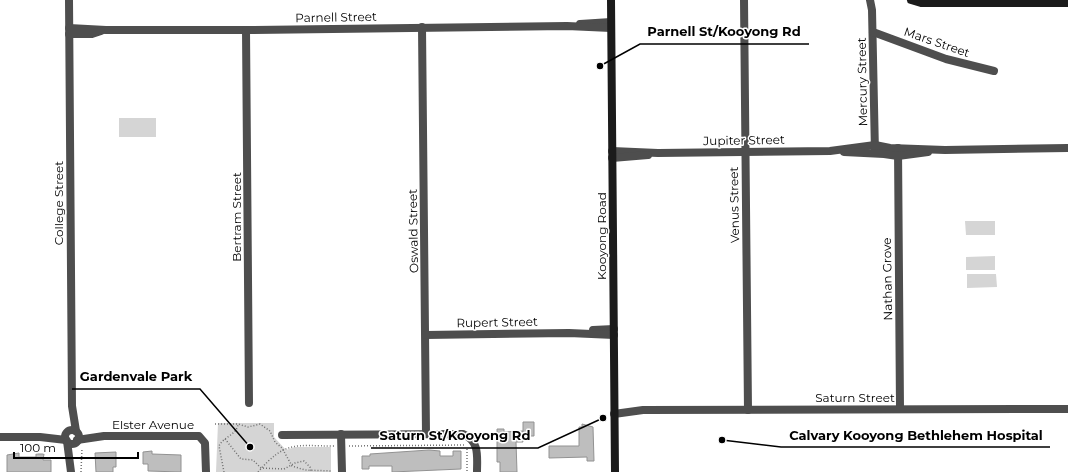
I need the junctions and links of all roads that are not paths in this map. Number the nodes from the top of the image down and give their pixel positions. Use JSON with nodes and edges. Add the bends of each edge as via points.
{"nodes":[{"id":1,"x":69,"y":0,"type":"edge"},
{"id":2,"x":611,"y":0,"type":"edge"},
{"id":3,"x":744,"y":0,"type":"edge"},
{"id":4,"x":870,"y":0,"type":"edge"},
{"id":5,"x":876,"y":0,"type":"edge"},
{"id":6,"x":911,"y":0,"type":"edge"},
{"id":7,"x":1006,"y":1,"type":"edge"},
{"id":8,"x":1068,"y":3,"type":"edge"},
{"id":9,"x":872,"y":10,"type":"junction"},
{"id":10,"x":611,"y":25,"type":"junction"},
{"id":11,"x":422,"y":27,"type":"junction"},
{"id":12,"x":246,"y":30,"type":"junction"},
{"id":13,"x":69,"y":31,"type":"junction"},
{"id":14,"x":873,"y":32,"type":"junction"},
{"id":15,"x":994,"y":71,"type":"dead end"},
{"id":16,"x":1068,"y":148,"type":"edge"},
{"id":17,"x":875,"y":149,"type":"junction"},
{"id":18,"x":745,"y":151,"type":"junction"},
{"id":19,"x":898,"y":152,"type":"junction"},
{"id":20,"x":612,"y":154,"type":"junction"},
{"id":21,"x":614,"y":332,"type":"junction"},
{"id":22,"x":426,"y":335,"type":"junction"},
{"id":23,"x":249,"y":403,"type":"dead end"},
{"id":24,"x":900,"y":409,"type":"junction"},
{"id":25,"x":1068,"y":409,"type":"edge"},
{"id":26,"x":748,"y":410,"type":"junction"},
{"id":27,"x":614,"y":411,"type":"junction"},
{"id":28,"x":341,"y":434,"type":"junction"},
{"id":29,"x":426,"y":434,"type":"junction"},
{"id":30,"x":282,"y":435,"type":"dead end"},
{"id":31,"x":0,"y":437,"type":"edge"},
{"id":32,"x":73,"y":438,"type":"junction"},
{"id":33,"x":71,"y":470,"type":"edge"},
{"id":34,"x":206,"y":472,"type":"edge"},
{"id":35,"x":342,"y":472,"type":"edge"},
{"id":36,"x":478,"y":472,"type":"edge"},
{"id":37,"x":615,"y":472,"type":"edge"}],
"edges":[{"from":1,"to":13,"type":"street","name":"College Street"},
{"from":2,"to":10,"type":"street","name":"Kooyong Road"},
{"from":3,"to":18,"type":"street","name":"Venus Street"},
{"from":4,"to":9,"type":"street","name":"Mercury Street"},
{"from":5,"to":9,"type":"street","name":"Mercury Street"},
{"from":6,"to":7,"type":"street","via":[[922,3]]},
{"from":7,"to":8,"type":"street"},
{"from":9,"to":14,"type":"street","name":"Mercury Street"},
{"from":10,"to":11,"type":"street","name":"Parnell Street","via":[[589,22],[567,26]]},
{"from":10,"to":20,"type":"street","name":"Kooyong Road"},
{"from":11,"to":12,"type":"street","name":"Parnell Street"},
{"from":11,"to":22,"type":"street","name":"Oswald Street"},
{"from":12,"to":13,"type":"street","name":"Parnell Street","via":[[106,30],[92,34]]},
{"from":12,"to":23,"type":"street","name":"Bertram Street"},
{"from":13,"to":32,"type":"street","name":"College Street"},
{"from":14,"to":15,"type":"street","name":"Mars Street","via":[[946,59]]},
{"from":14,"to":17,"type":"street","name":"Mercury Street"},
{"from":16,"to":19,"type":"street","name":"Jupiter Street"},
{"from":17,"to":18,"type":"street","name":"Jupiter Street","via":[[854,154],[830,151]]},
{"from":17,"to":19,"type":"street","name":"Jupiter Street"},
{"from":18,"to":20,"type":"street","name":"Jupiter Street"},
{"from":18,"to":26,"type":"street","name":"Venus Street"},
{"from":19,"to":24,"type":"street","name":"Nathan Grove"},
{"from":20,"to":21,"type":"street","name":"Kooyong Road"},
{"from":21,"to":22,"type":"street","name":"Rupert Street"},
{"from":21,"to":27,"type":"street","name":"Kooyong Road"},
{"from":22,"to":29,"type":"street","name":"Oswald Street"},
{"from":24,"to":25,"type":"street","name":"Saturn Street"},
{"from":24,"to":26,"type":"street","name":"Saturn Street"},
{"from":26,"to":27,"type":"street","name":"Saturn Street"},
{"from":27,"to":37,"type":"street","name":"Kooyong Road"},
{"from":28,"to":29,"type":"street"},
{"from":28,"to":30,"type":"street"},
{"from":28,"to":35,"type":"street"},
{"from":29,"to":36,"type":"street","via":[[463,434],[472,439],[477,448]]},
{"from":31,"to":32,"type":"street","name":"Elster Avenue"},
{"from":32,"to":33,"type":"street","name":"College Street"},
{"from":32,"to":34,"type":"street","name":"Elster Avenue","via":[[202,437],[206,443]]}]}
